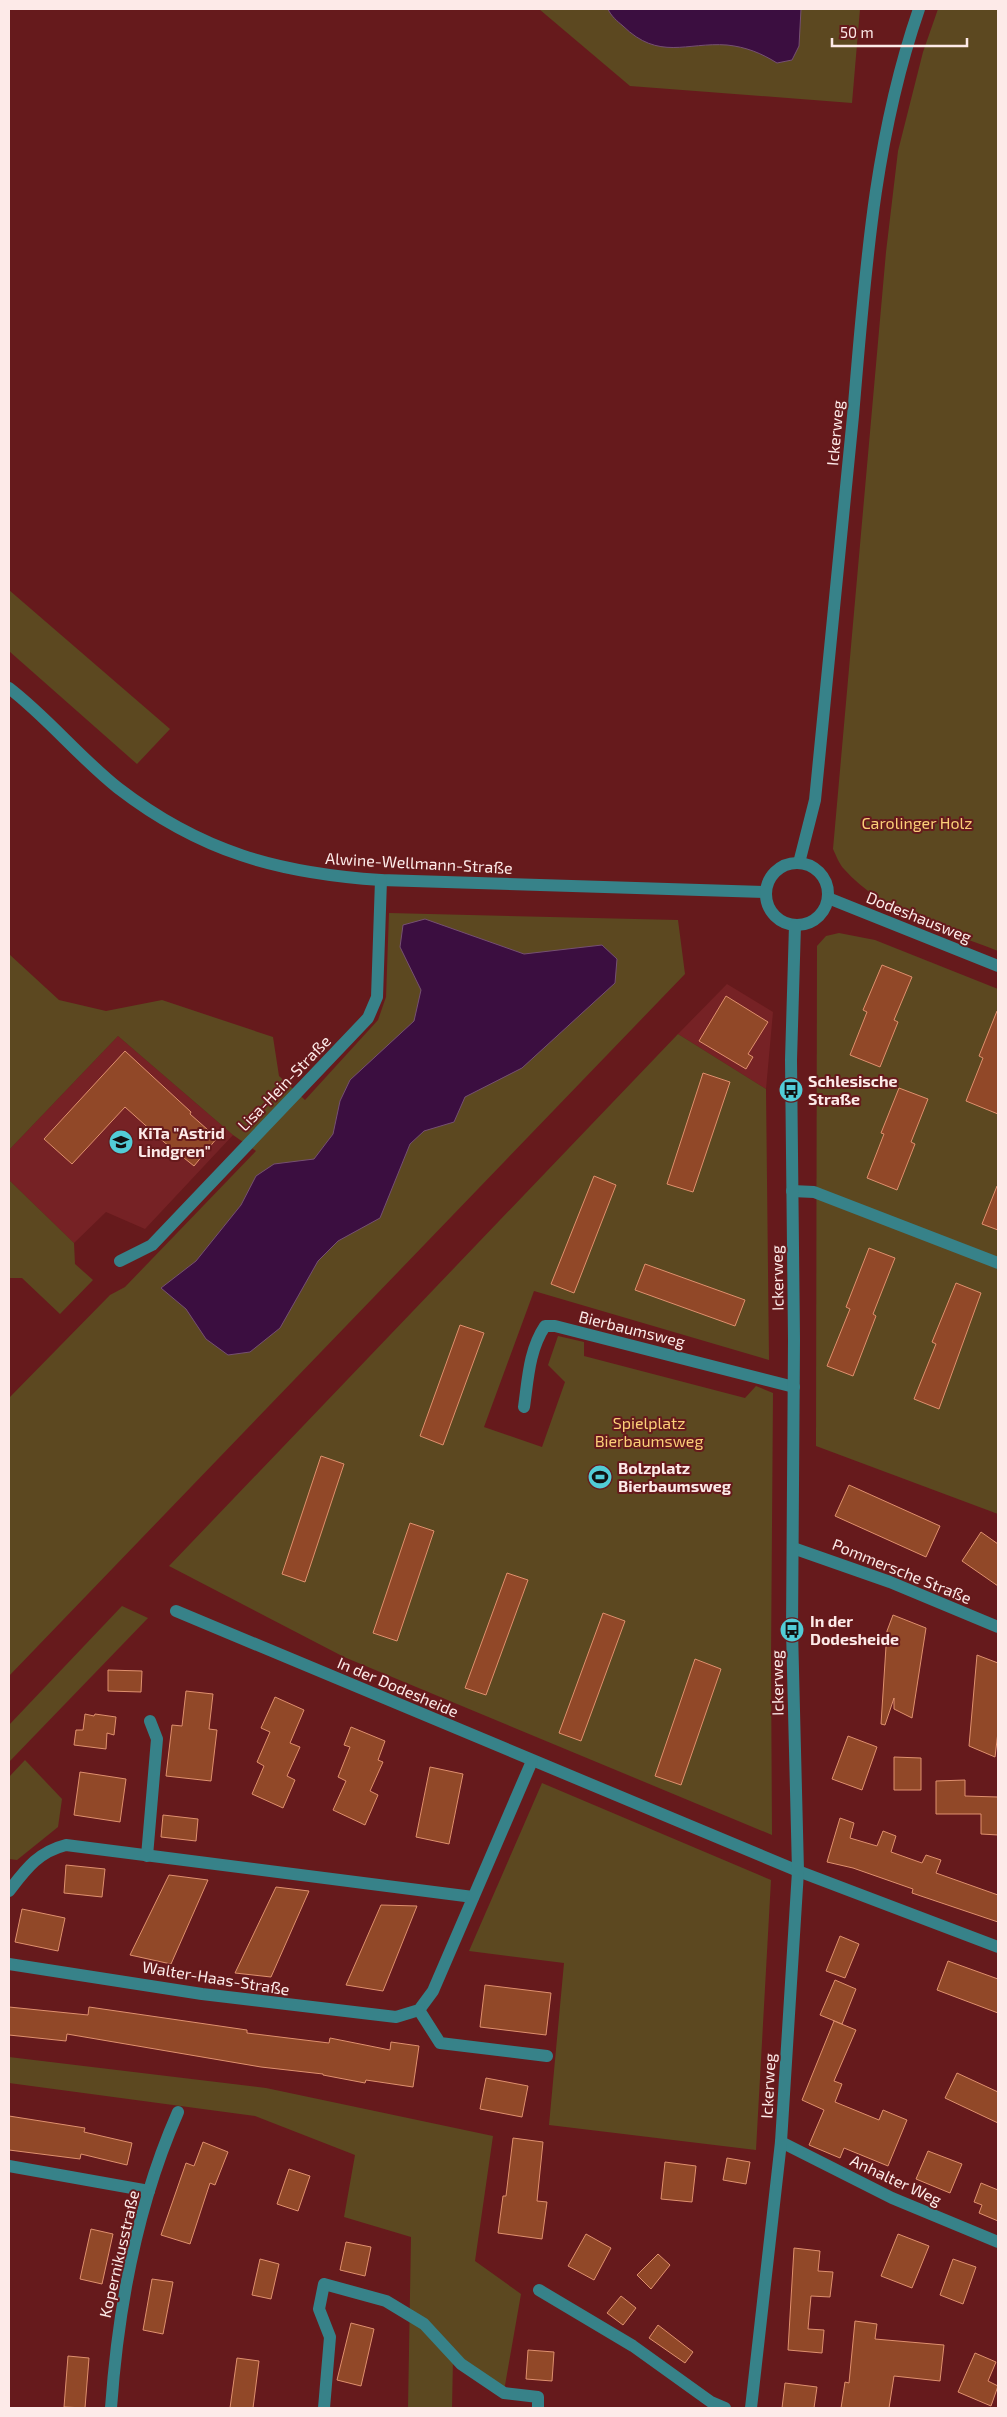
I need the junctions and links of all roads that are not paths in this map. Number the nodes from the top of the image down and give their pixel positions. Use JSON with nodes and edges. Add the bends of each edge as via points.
{"nodes":[{"id":1,"x":919,"y":9,"type":"edge"},
{"id":2,"x":9,"y":688,"type":"edge"},
{"id":3,"x":799,"y":863,"type":"junction"},
{"id":4,"x":381,"y":880,"type":"junction"},
{"id":5,"x":766,"y":892,"type":"junction"},
{"id":6,"x":828,"y":898,"type":"junction"},
{"id":7,"x":795,"y":925,"type":"junction"},
{"id":8,"x":998,"y":966,"type":"edge"},
{"id":9,"x":792,"y":1191,"type":"junction"},
{"id":10,"x":120,"y":1261,"type":"dead end"},
{"id":11,"x":998,"y":1263,"type":"edge"},
{"id":12,"x":794,"y":1387,"type":"junction"},
{"id":13,"x":524,"y":1408,"type":"dead end"},
{"id":14,"x":793,"y":1548,"type":"junction"},
{"id":15,"x":176,"y":1612,"type":"dead end"},
{"id":16,"x":998,"y":1627,"type":"edge"},
{"id":17,"x":150,"y":1720,"type":"dead end"},
{"id":18,"x":532,"y":1761,"type":"junction"},
{"id":19,"x":147,"y":1856,"type":"junction"},
{"id":20,"x":798,"y":1871,"type":"junction"},
{"id":21,"x":9,"y":1891,"type":"edge"},
{"id":22,"x":473,"y":1897,"type":"junction"},
{"id":23,"x":998,"y":1948,"type":"edge"},
{"id":24,"x":9,"y":1964,"type":"edge"},
{"id":25,"x":419,"y":2010,"type":"junction"},
{"id":26,"x":546,"y":2056,"type":"dead end"},
{"id":27,"x":178,"y":2112,"type":"dead end"},
{"id":28,"x":781,"y":2142,"type":"junction"},
{"id":29,"x":9,"y":2166,"type":"edge"},
{"id":30,"x":149,"y":2191,"type":"junction"},
{"id":31,"x":998,"y":2242,"type":"edge"},
{"id":32,"x":539,"y":2290,"type":"dead end"},
{"id":33,"x":111,"y":2408,"type":"edge"},
{"id":34,"x":324,"y":2408,"type":"edge"},
{"id":35,"x":538,"y":2408,"type":"edge"},
{"id":36,"x":725,"y":2408,"type":"edge"},
{"id":37,"x":750,"y":2408,"type":"edge"}],
"edges":[{"from":1,"to":3,"type":"street","name":"Ickerweg","via":[[882,148],[866,252],[815,800]]},
{"from":2,"to":4,"type":"street","name":"Alwine-Wellmann-Straße","via":[[118,788],[164,819],[219,849],[275,867],[330,877]]},
{"from":3,"to":5,"type":"street","via":[[780,868],[772,876]]},
{"from":3,"to":6,"type":"street","via":[[809,865],[824,879]]},
{"from":4,"to":5,"type":"street","name":"Alwine-Wellmann-Straße"},
{"from":4,"to":10,"type":"street","name":"Lisa-Hein-Straße","via":[[376,997],[368,1018],[152,1245]]},
{"from":5,"to":7,"type":"street","via":[[773,914]]},
{"from":6,"to":7,"type":"street","via":[[818,916],[810,922]]},
{"from":6,"to":8,"type":"street","name":"Dodeshausweg"},
{"from":7,"to":9,"type":"street","name":"Ickerweg"},
{"from":9,"to":11,"type":"street","via":[[814,1192]]},
{"from":9,"to":12,"type":"street","name":"Ickerweg"},
{"from":12,"to":13,"type":"street","name":"Bierbaumsweg","via":[[555,1326],[544,1326],[531,1356]]},
{"from":12,"to":14,"type":"street","name":"Ickerweg"},
{"from":14,"to":16,"type":"street","name":"Pommersche Straße","via":[[890,1582]]},
{"from":14,"to":20,"type":"street","name":"Ickerweg"},
{"from":15,"to":18,"type":"street","name":"In der Dodesheide"},
{"from":17,"to":19,"type":"street","via":[[157,1739]]},
{"from":18,"to":20,"type":"street","name":"In der Dodesheide"},
{"from":18,"to":22,"type":"street"},
{"from":19,"to":21,"type":"street","via":[[66,1845],[49,1849],[25,1869]]},
{"from":19,"to":22,"type":"street"},
{"from":20,"to":23,"type":"street","name":"In der Dodesheide"},
{"from":20,"to":28,"type":"street","name":"Ickerweg"},
{"from":22,"to":25,"type":"street","via":[[433,1991]]},
{"from":24,"to":25,"type":"street","name":"Walter-Haas-Straße","via":[[310,2008],[396,2017]]},
{"from":25,"to":26,"type":"street","via":[[440,2042]]},
{"from":27,"to":30,"type":"street","name":"Kopernikusstraße"},
{"from":28,"to":31,"type":"street","name":"Anhalter Weg","via":[[892,2198]]},
{"from":28,"to":37,"type":"street","name":"Ickerweg"},
{"from":29,"to":30,"type":"street"},
{"from":30,"to":33,"type":"street","name":"Kopernikusstraße","via":[[131,2261],[117,2338]]},
{"from":32,"to":36,"type":"street","via":[[633,2346],[711,2402]]},
{"from":34,"to":35,"type":"street","via":[[330,2337],[319,2309],[324,2284],[386,2301],[424,2324],[461,2364],[504,2393],[538,2397]]}]}
